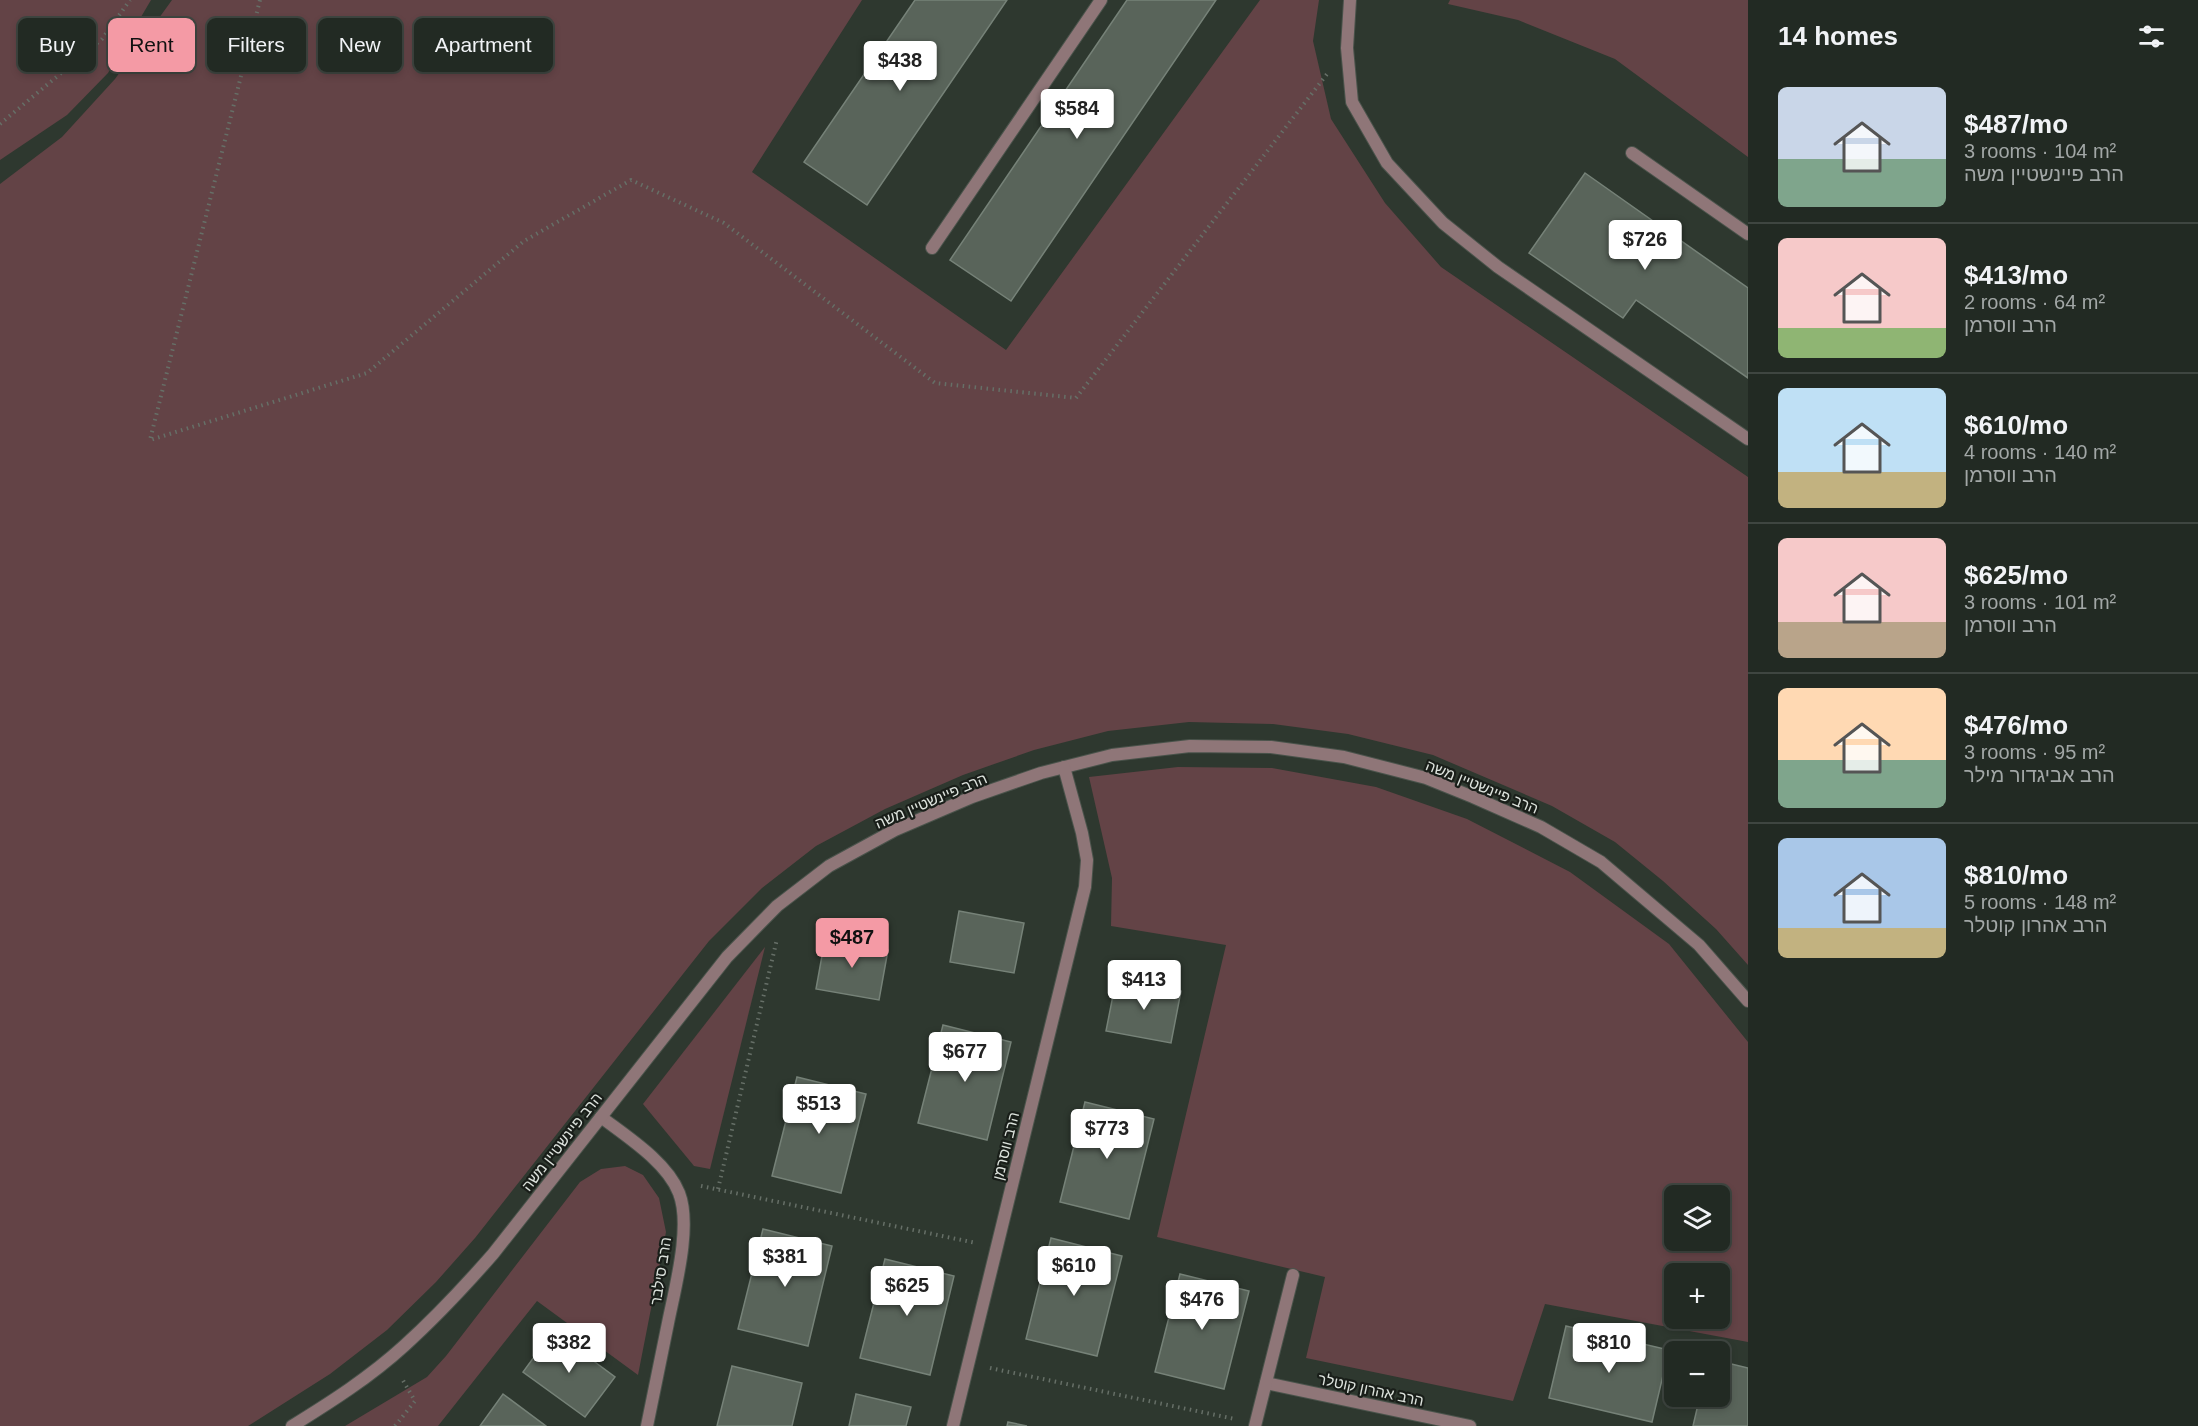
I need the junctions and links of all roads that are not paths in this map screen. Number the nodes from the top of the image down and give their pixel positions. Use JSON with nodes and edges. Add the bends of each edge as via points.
{"nodes":[{"id":1,"x":1101,"y":0,"type":"edge"},
{"id":2,"x":1350,"y":0,"type":"edge"},
{"id":3,"x":1632,"y":153,"type":"dead end"},
{"id":4,"x":1748,"y":234,"type":"edge"},
{"id":5,"x":932,"y":249,"type":"dead end"},
{"id":6,"x":1748,"y":439,"type":"edge"},
{"id":7,"x":1064,"y":767,"type":"junction"},
{"id":8,"x":1748,"y":1001,"type":"edge"},
{"id":9,"x":601,"y":1117,"type":"junction"},
{"id":10,"x":1293,"y":1275,"type":"dead end"},
{"id":11,"x":1266,"y":1383,"type":"junction"},
{"id":12,"x":1256,"y":1425,"type":"edge"},
{"id":13,"x":292,"y":1426,"type":"edge"},
{"id":14,"x":647,"y":1426,"type":"edge"},
{"id":15,"x":953,"y":1426,"type":"edge"},
{"id":16,"x":1470,"y":1426,"type":"edge"}],
"edges":[{"from":1,"to":5,"type":"street"},
{"from":2,"to":6,"type":"street","via":[[1347,48],[1352,102],[1387,163],[1443,223],[1498,267]]},
{"from":3,"to":4,"type":"street"},
{"from":7,"to":8,"type":"street","name":"הרב פיינשטיין משה","via":[[1112,754],[1190,746],[1271,747],[1344,757],[1426,778],[1541,827],[1601,862],[1699,945]]},
{"from":7,"to":9,"type":"street","name":"הרב פיינשטיין משה","via":[[972,797],[895,830],[829,866],[777,906],[727,957]]},
{"from":7,"to":15,"type":"street","name":"הרב ווסרמן","via":[[1082,833],[1085,888]]},
{"from":9,"to":13,"type":"street","name":"הרב פיינשטיין משה","via":[[454,1299],[390,1359]]},
{"from":9,"to":14,"type":"street","name":"הרב סילבר","via":[[663,1169],[679,1193],[682,1213],[683,1251]]},
{"from":10,"to":11,"type":"street"},
{"from":11,"to":12,"type":"street"},
{"from":11,"to":16,"type":"street","name":"הרב אהרון קוטלר"}]}
